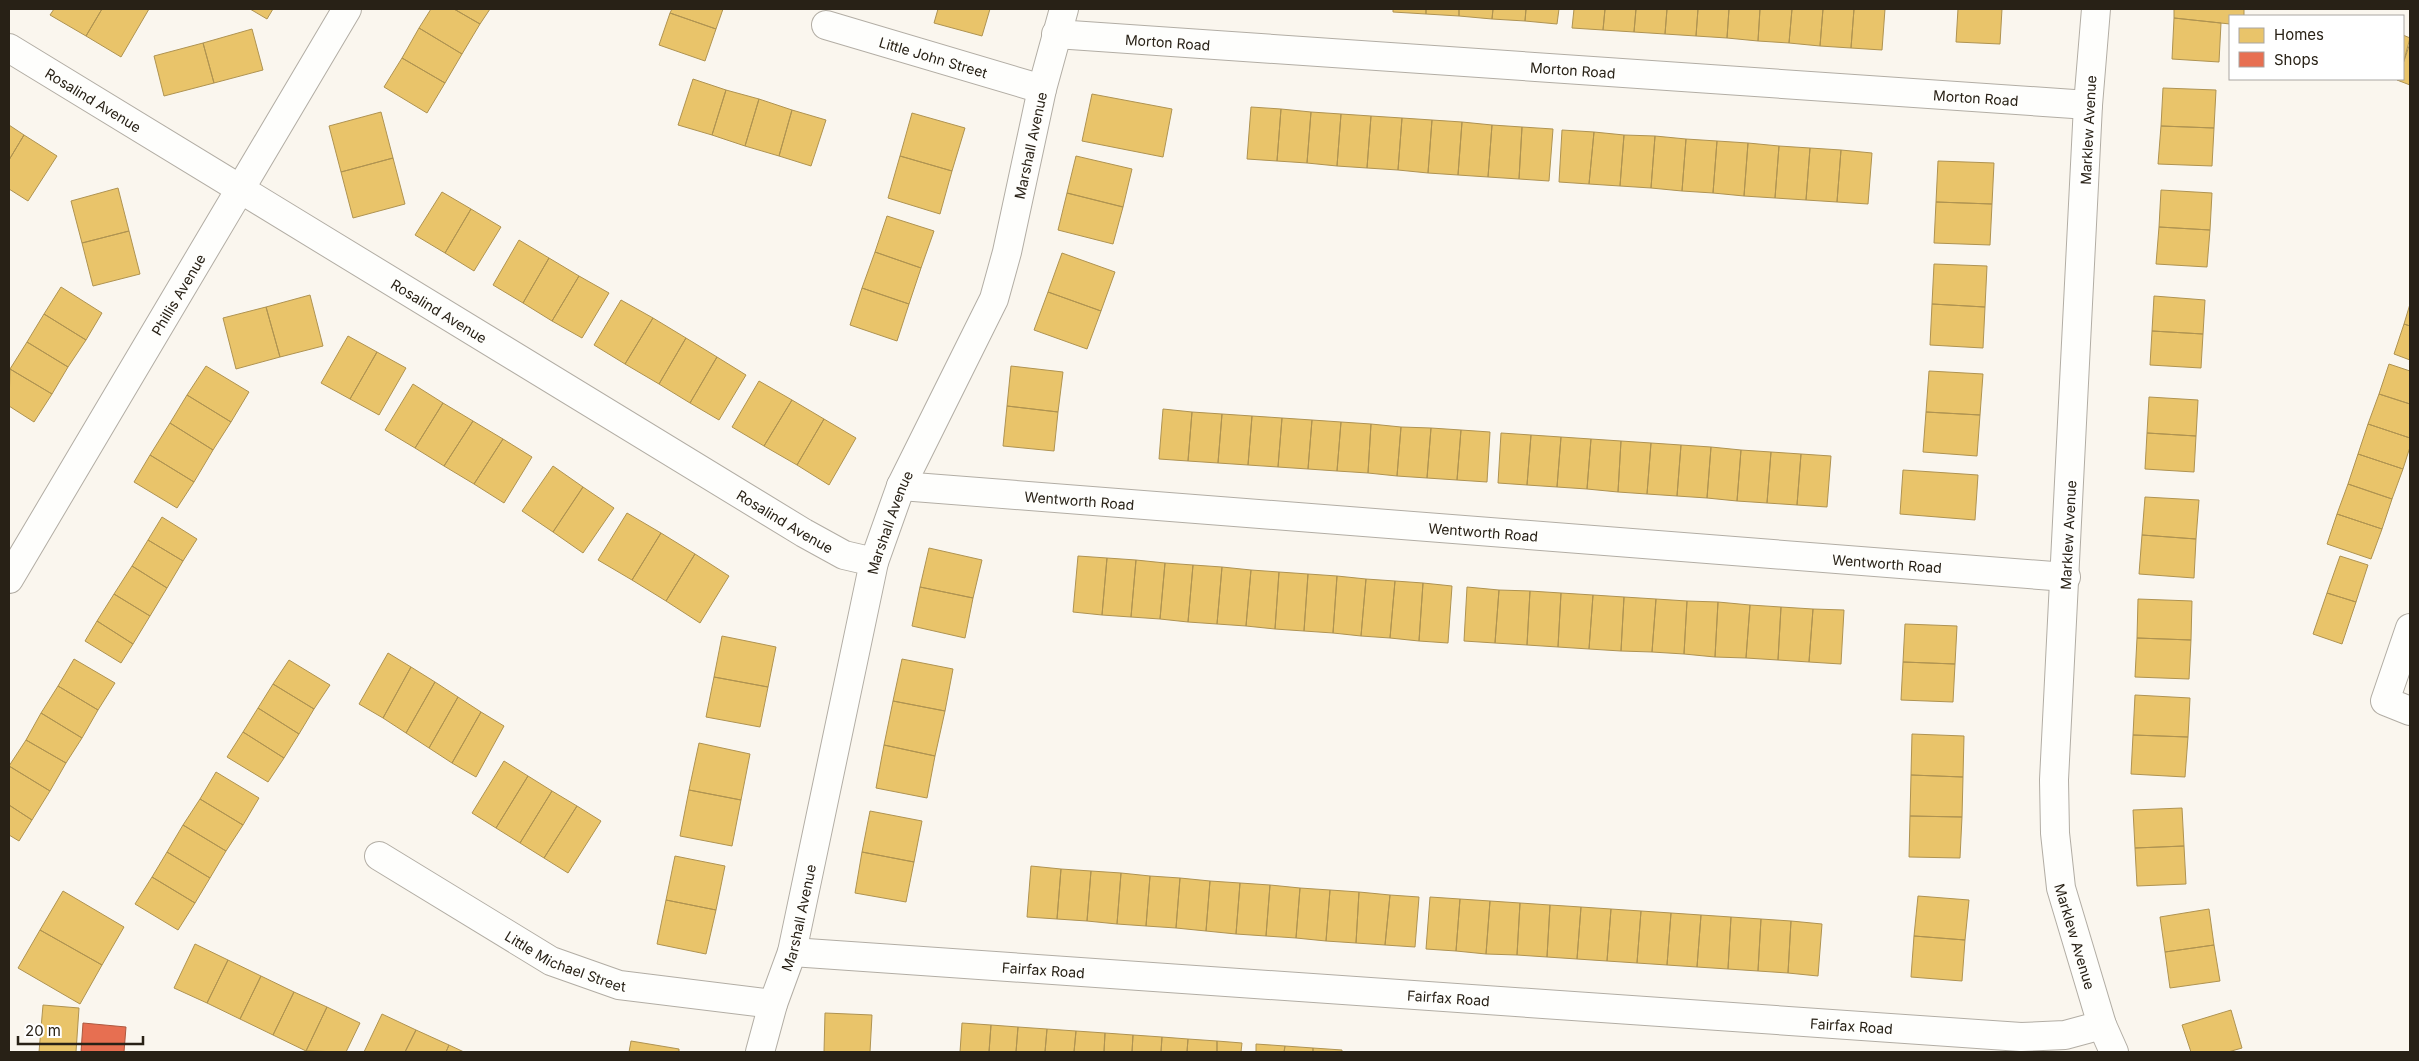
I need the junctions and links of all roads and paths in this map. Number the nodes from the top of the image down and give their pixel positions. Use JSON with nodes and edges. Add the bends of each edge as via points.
{"nodes":[{"id":1,"x":347,"y":9,"type":"edge"},
{"id":2,"x":2096,"y":9,"type":"edge"},
{"id":3,"x":1060,"y":21,"type":"edge"},
{"id":4,"x":826,"y":26,"type":"dead end"},
{"id":5,"x":9,"y":48,"type":"edge"},
{"id":6,"x":1042,"y":89,"type":"junction"},
{"id":7,"x":2088,"y":105,"type":"junction"},
{"id":8,"x":240,"y":188,"type":"junction"},
{"id":9,"x":901,"y":486,"type":"junction"},
{"id":10,"x":874,"y":562,"type":"junction"},
{"id":11,"x":2066,"y":577,"type":"junction"},
{"id":12,"x":9,"y":579,"type":"edge"},
{"id":13,"x":2410,"y":628,"type":"edge"},
{"id":14,"x":2410,"y":711,"type":"edge"},
{"id":15,"x":379,"y":856,"type":"dead end"},
{"id":16,"x":792,"y":952,"type":"junction"},
{"id":17,"x":773,"y":1004,"type":"junction"},
{"id":18,"x":2102,"y":1025,"type":"junction"},
{"id":19,"x":760,"y":1052,"type":"edge"},
{"id":20,"x":2114,"y":1052,"type":"edge"}],
"edges":[{"from":1,"to":8,"type":"street","name":"Phillis Avenue"},
{"from":2,"to":7,"type":"street","name":"Marklew Avenue"},
{"from":3,"to":6,"type":"street","name":"Marshall Avenue"},
{"from":3,"to":7,"type":"street","name":"Morton Road"},
{"from":4,"to":6,"type":"street","name":"Little John Street"},
{"from":5,"to":8,"type":"street","name":"Rosalind Avenue"},
{"from":6,"to":9,"type":"street","name":"Marshall Avenue","via":[[994,299]]},
{"from":7,"to":11,"type":"street","name":"Marklew Avenue"},
{"from":8,"to":10,"type":"street","name":"Rosalind Avenue","via":[[804,533],[844,555]]},
{"from":8,"to":12,"type":"street","name":"Phillis Avenue"},
{"from":9,"to":10,"type":"street","name":"Marshall Avenue"},
{"from":9,"to":11,"type":"street","name":"Wentworth Road"},
{"from":10,"to":16,"type":"street","name":"Marshall Avenue"},
{"from":11,"to":18,"type":"street","name":"Marklew Avenue","via":[[2054,780],[2055,833],[2061,888]]},
{"from":13,"to":14,"type":"street","via":[[2384,701]]},
{"from":15,"to":17,"type":"street","name":"Little Michael Street","via":[[551,961],[619,985]]},
{"from":16,"to":17,"type":"street","name":"Marshall Avenue"},
{"from":16,"to":18,"type":"street","name":"Fairfax Road","via":[[2021,1037],[2065,1035]]},
{"from":17,"to":19,"type":"street","name":"Marshall Avenue"},
{"from":18,"to":20,"type":"street","name":"Marklew Avenue"}]}
